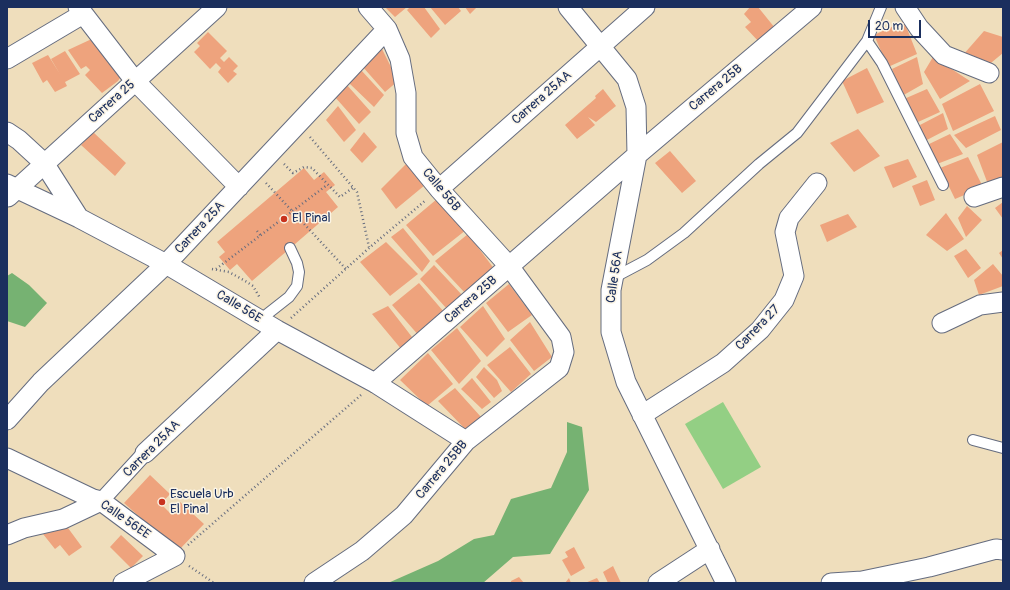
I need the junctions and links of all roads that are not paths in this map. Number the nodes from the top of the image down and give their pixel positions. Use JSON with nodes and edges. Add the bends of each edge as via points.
{"nodes":[{"id":1,"x":217,"y":7,"type":"edge"},
{"id":2,"x":368,"y":7,"type":"edge"},
{"id":3,"x":568,"y":7,"type":"edge"},
{"id":4,"x":645,"y":7,"type":"edge"},
{"id":5,"x":812,"y":7,"type":"edge"},
{"id":6,"x":881,"y":7,"type":"edge"},
{"id":7,"x":905,"y":7,"type":"edge"},
{"id":8,"x":80,"y":10,"type":"edge"},
{"id":9,"x":387,"y":29,"type":"junction"},
{"id":10,"x":867,"y":41,"type":"junction"},
{"id":11,"x":601,"y":47,"type":"junction"},
{"id":12,"x":7,"y":59,"type":"edge"},
{"id":13,"x":989,"y":74,"type":"dead end"},
{"id":14,"x":135,"y":81,"type":"junction"},
{"id":15,"x":7,"y":132,"type":"edge"},
{"id":16,"x":637,"y":155,"type":"junction"},
{"id":17,"x":44,"y":163,"type":"junction"},
{"id":18,"x":817,"y":183,"type":"dead end"},
{"id":19,"x":943,"y":185,"type":"dead end"},
{"id":20,"x":239,"y":187,"type":"junction"},
{"id":21,"x":1003,"y":187,"type":"edge"},
{"id":22,"x":439,"y":189,"type":"junction"},
{"id":23,"x":10,"y":190,"type":"edge"},
{"id":24,"x":974,"y":197,"type":"dead end"},
{"id":25,"x":79,"y":218,"type":"junction"},
{"id":26,"x":290,"y":248,"type":"dead end"},
{"id":27,"x":166,"y":264,"type":"junction"},
{"id":28,"x":509,"y":266,"type":"junction"},
{"id":29,"x":613,"y":278,"type":"junction"},
{"id":30,"x":1003,"y":302,"type":"edge"},
{"id":31,"x":266,"y":316,"type":"junction"},
{"id":32,"x":942,"y":323,"type":"dead end"},
{"id":33,"x":277,"y":330,"type":"junction"},
{"id":34,"x":564,"y":352,"type":"joint"},
{"id":35,"x":375,"y":383,"type":"junction"},
{"id":36,"x":642,"y":415,"type":"junction"},
{"id":37,"x":7,"y":420,"type":"edge"},
{"id":38,"x":973,"y":440,"type":"dead end"},
{"id":39,"x":466,"y":441,"type":"junction"},
{"id":40,"x":1003,"y":448,"type":"edge"},
{"id":41,"x":145,"y":453,"type":"joint"},
{"id":42,"x":7,"y":458,"type":"edge"},
{"id":43,"x":101,"y":501,"type":"junction"},
{"id":44,"x":7,"y":535,"type":"edge"},
{"id":45,"x":710,"y":549,"type":"junction"},
{"id":46,"x":1003,"y":550,"type":"edge"},
{"id":47,"x":123,"y":583,"type":"edge"},
{"id":48,"x":314,"y":583,"type":"edge"},
{"id":49,"x":658,"y":583,"type":"edge"},
{"id":50,"x":726,"y":583,"type":"edge"},
{"id":51,"x":831,"y":583,"type":"edge"}],
"edges":[{"from":1,"to":14,"type":"street","name":"Carrera 25"},
{"from":2,"to":9,"type":"street","name":"Calle 56B"},
{"from":3,"to":11,"type":"street","name":"Calle 56A"},
{"from":4,"to":11,"type":"street","name":"Carrera 25AA"},
{"from":5,"to":16,"type":"street","name":"Carrera 25B"},
{"from":6,"to":10,"type":"lane"},
{"from":7,"to":13,"type":"street","via":[[919,28],[944,55]]},
{"from":8,"to":12,"type":"street"},
{"from":8,"to":14,"type":"street"},
{"from":9,"to":20,"type":"street","name":"Carrera 25A"},
{"from":9,"to":22,"type":"street","name":"Calle 56B","via":[[400,59],[406,93],[406,133],[413,157]]},
{"from":10,"to":19,"type":"lane","via":[[882,63]]},
{"from":10,"to":29,"type":"lane","via":[[797,133],[684,233],[647,260]]},
{"from":11,"to":16,"type":"street","name":"Calle 56A","via":[[627,79],[636,107]]},
{"from":11,"to":22,"type":"street","name":"Carrera 25AA"},
{"from":14,"to":17,"type":"street","name":"Carrera 25"},
{"from":14,"to":20,"type":"street"},
{"from":15,"to":17,"type":"street"},
{"from":16,"to":28,"type":"street","name":"Carrera 25B"},
{"from":16,"to":29,"type":"street","name":"Calle 56A"},
{"from":17,"to":23,"type":"street","name":"Carrera 25"},
{"from":17,"to":25,"type":"street"},
{"from":18,"to":36,"type":"street","name":"Carrera 27","via":[[789,218],[785,232],[794,276],[784,300],[760,330],[723,363]]},
{"from":20,"to":27,"type":"street","name":"Carrera 25A"},
{"from":21,"to":24,"type":"street"},
{"from":22,"to":28,"type":"street","name":"Calle 56B"},
{"from":23,"to":25,"type":"street","name":"Calle 56E"},
{"from":25,"to":27,"type":"street","name":"Calle 56E"},
{"from":26,"to":31,"type":"lane","via":[[297,263],[297,286],[289,297]]},
{"from":27,"to":31,"type":"street","name":"Calle 56E"},
{"from":27,"to":37,"type":"street","name":"Carrera 25A","via":[[41,382]]},
{"from":28,"to":34,"type":"street","name":"Calle 56B","via":[[561,337]]},
{"from":28,"to":35,"type":"street","name":"Carrera 25B"},
{"from":29,"to":36,"type":"street","name":"Calle 56A","via":[[611,332],[626,382]]},
{"from":30,"to":32,"type":"street","via":[[980,305]]},
{"from":31,"to":33,"type":"street","name":"Calle 56E"},
{"from":33,"to":35,"type":"street","name":"Calle 56E"},
{"from":33,"to":41,"type":"street","name":"Carrera 25AA"},
{"from":34,"to":39,"type":"street","name":"Carrera 25BB","via":[[559,368]]},
{"from":35,"to":39,"type":"street","name":"Calle 56E"},
{"from":36,"to":45,"type":"street","name":"Calle 56A"},
{"from":38,"to":40,"type":"lane"},
{"from":39,"to":48,"type":"street","name":"Carrera 25BB","via":[[404,515],[362,551]]},
{"from":41,"to":43,"type":"street","name":"Carrera 25AA"},
{"from":42,"to":43,"type":"street","name":"Calle 56EE"},
{"from":43,"to":44,"type":"street","name":"Carrera 25AA","via":[[63,519],[24,528]]},
{"from":43,"to":47,"type":"street","name":"Calle 56EE","via":[[175,556]]},
{"from":45,"to":49,"type":"street"},
{"from":45,"to":50,"type":"street","name":"Calle 56A"},
{"from":46,"to":51,"type":"street","via":[[996,549],[862,581]]}]}
